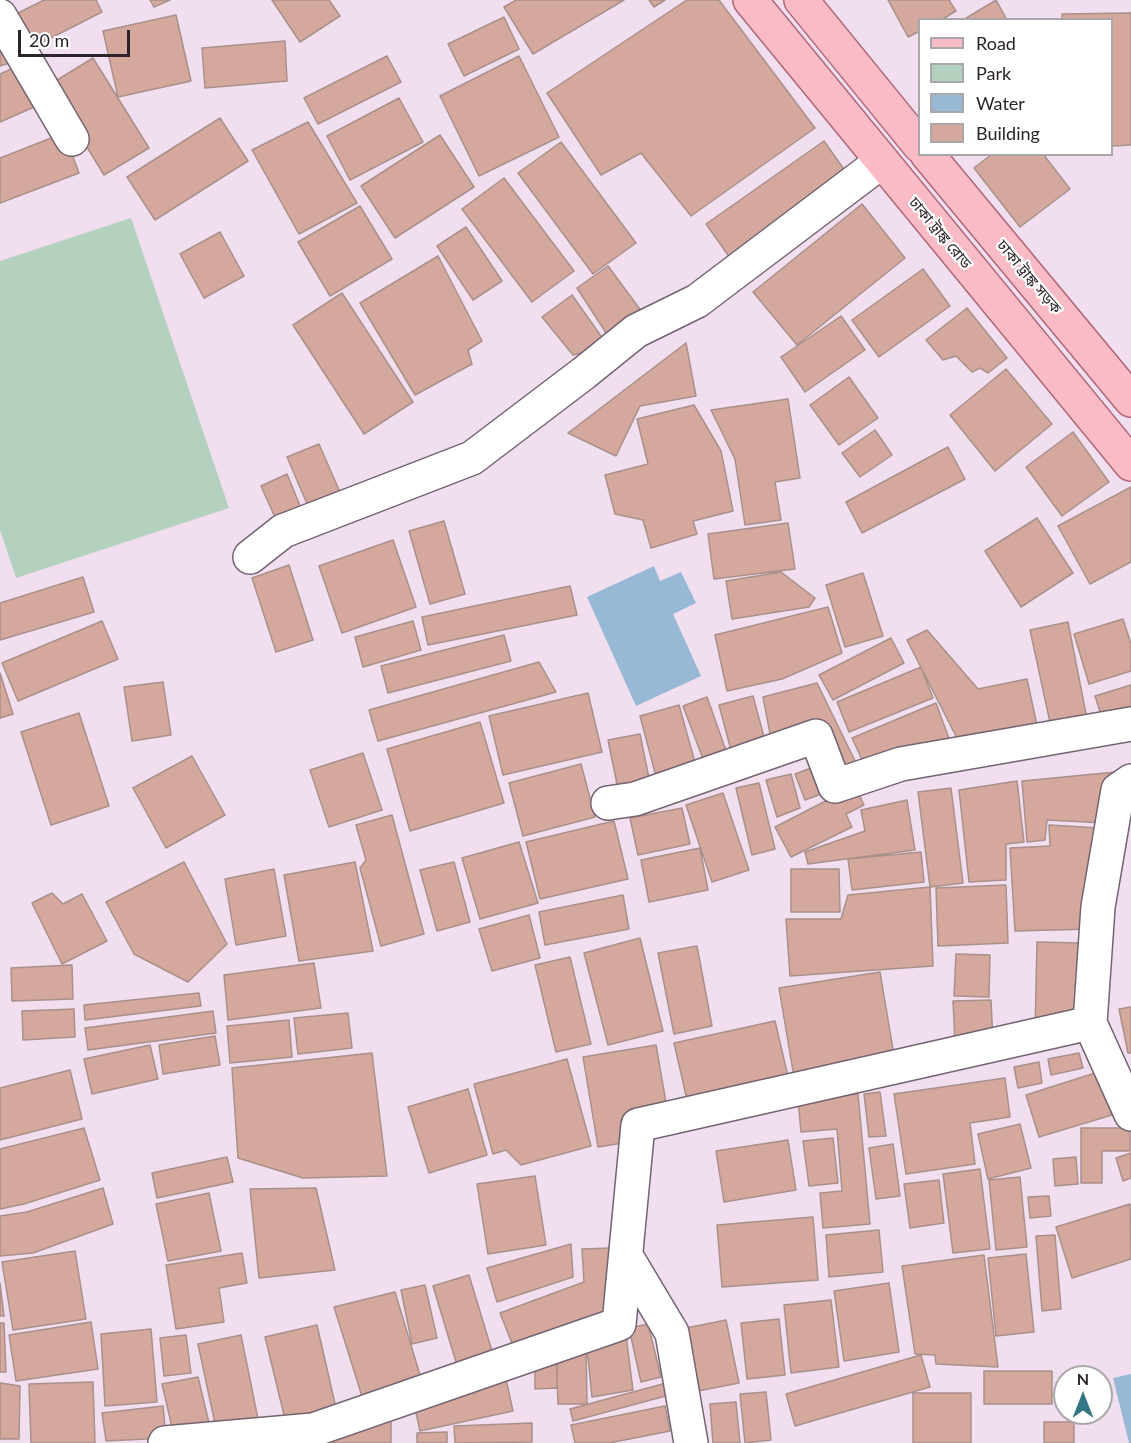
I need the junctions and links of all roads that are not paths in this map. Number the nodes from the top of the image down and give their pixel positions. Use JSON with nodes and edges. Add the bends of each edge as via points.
{"nodes":[{"id":1,"x":750,"y":0,"type":"edge"},
{"id":2,"x":801,"y":0,"type":"edge"},
{"id":3,"x":0,"y":16,"type":"edge"},
{"id":4,"x":72,"y":139,"type":"dead end"},
{"id":5,"x":918,"y":144,"type":"edge"},
{"id":6,"x":929,"y":156,"type":"edge"},
{"id":7,"x":881,"y":162,"type":"junction"},
{"id":8,"x":1131,"y":400,"type":"edge"},
{"id":9,"x":1131,"y":464,"type":"edge"},
{"id":10,"x":250,"y":557,"type":"dead end"},
{"id":11,"x":1131,"y":724,"type":"edge"},
{"id":12,"x":1131,"y":781,"type":"edge"},
{"id":13,"x":608,"y":803,"type":"dead end"},
{"id":14,"x":1090,"y":1023,"type":"junction"},
{"id":15,"x":1131,"y":1114,"type":"edge"},
{"id":16,"x":626,"y":1256,"type":"junction"},
{"id":17,"x":172,"y":1443,"type":"edge"},
{"id":18,"x":691,"y":1443,"type":"edge"}],
"edges":[{"from":1,"to":7,"type":"main road","name":"ঢাকা ট্রাঙ্ক রোড"},
{"from":2,"to":5,"type":"main road"},
{"from":3,"to":4,"type":"street"},
{"from":6,"to":8,"type":"main road","name":"ঢাকা ট্রাঙ্ক সড়ক"},
{"from":7,"to":9,"type":"main road","name":"ঢাকা ট্রাঙ্ক রোড"},
{"from":7,"to":10,"type":"street","via":[[697,301],[636,331],[472,458],[283,531]]},
{"from":11,"to":13,"type":"street","via":[[901,764],[836,786],[816,736],[635,799]]},
{"from":12,"to":14,"type":"street","via":[[1118,790],[1098,907]]},
{"from":14,"to":15,"type":"street"},
{"from":14,"to":16,"type":"street","via":[[638,1125]]},
{"from":16,"to":17,"type":"street","via":[[619,1324],[313,1430]]},
{"from":16,"to":18,"type":"street","via":[[672,1333]]}]}
